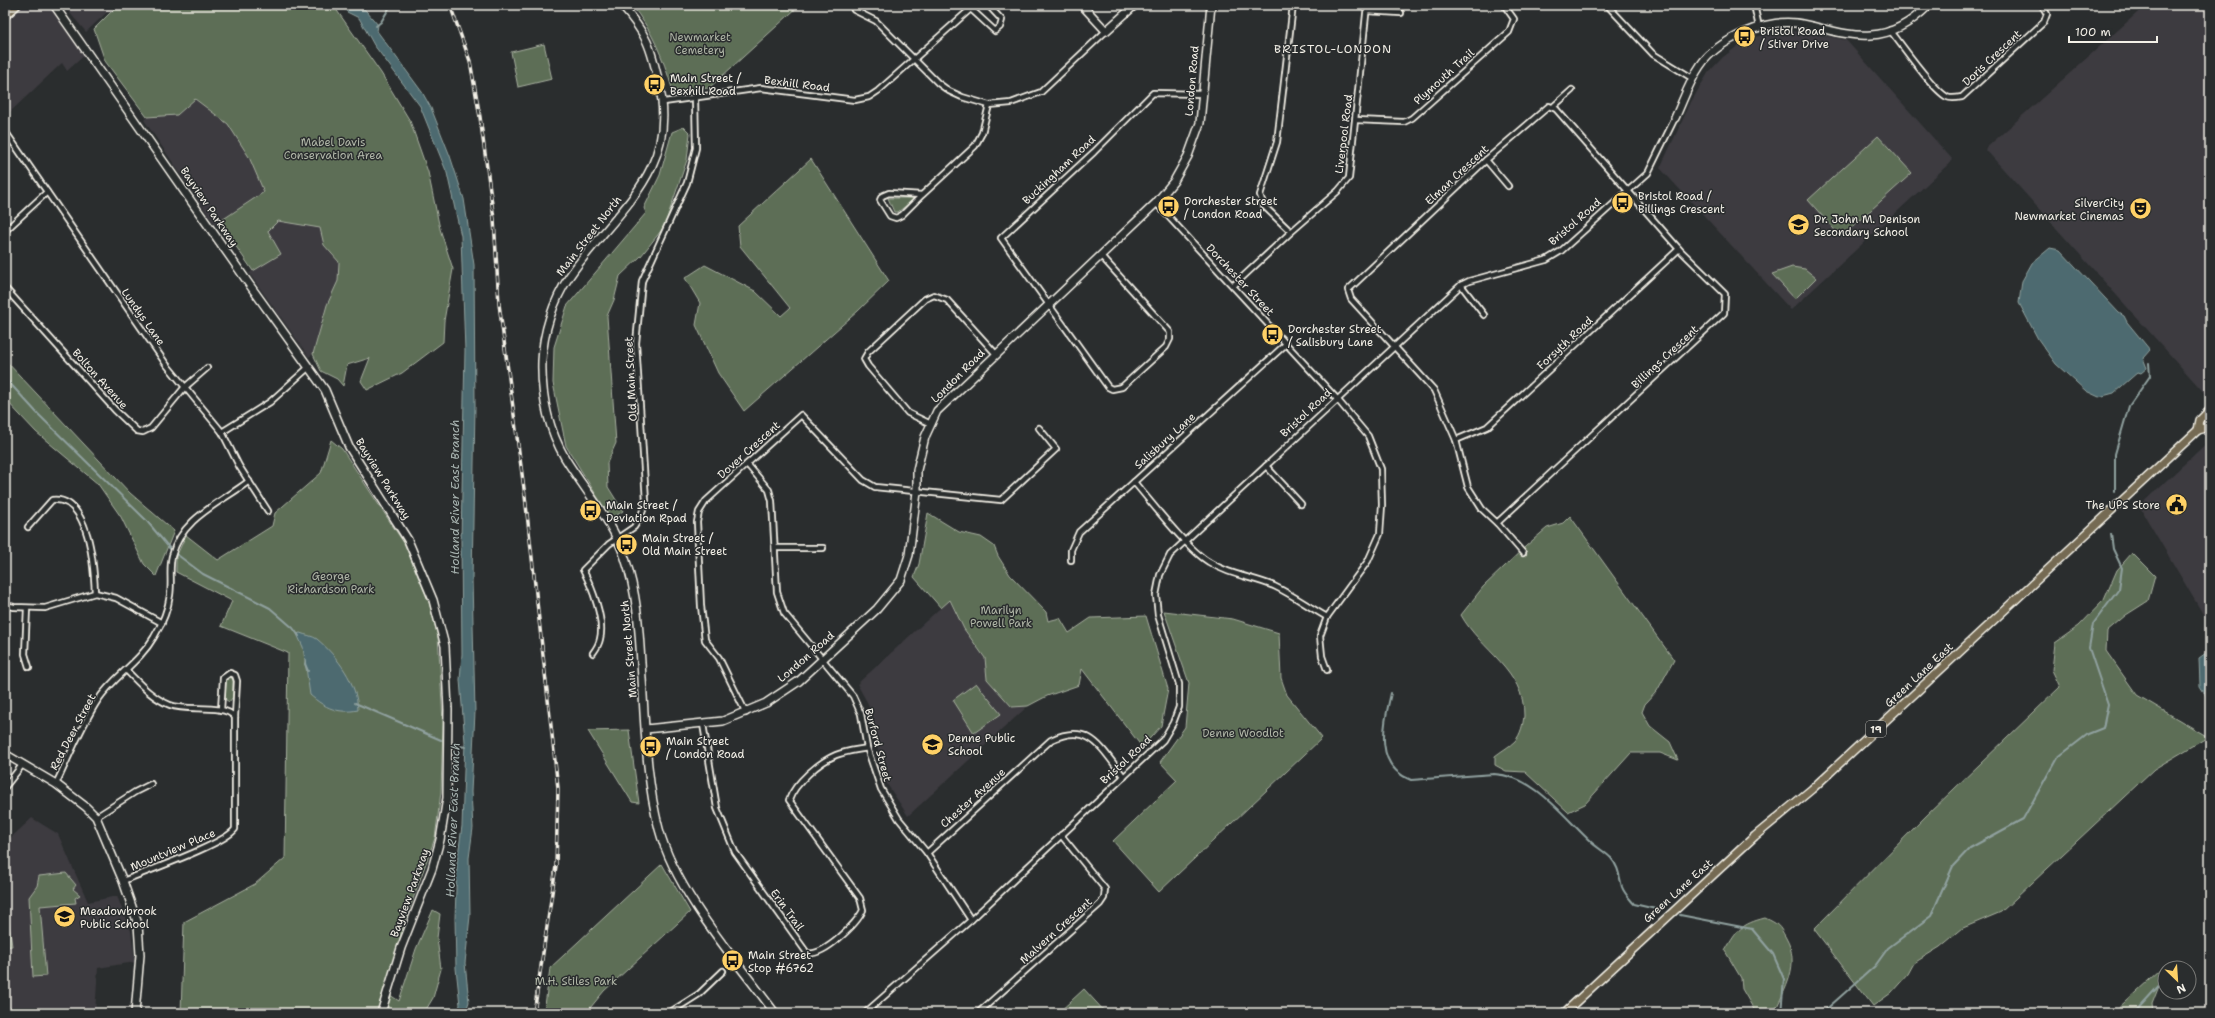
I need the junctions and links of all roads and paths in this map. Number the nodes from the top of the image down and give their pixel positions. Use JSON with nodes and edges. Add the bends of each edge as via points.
{"nodes":[{"id":1,"x":17,"y":5,"type":"edge"},
{"id":2,"x":54,"y":5,"type":"edge"},
{"id":3,"x":621,"y":5,"type":"edge"},
{"id":4,"x":859,"y":5,"type":"edge"},
{"id":5,"x":988,"y":5,"type":"edge"},
{"id":6,"x":1082,"y":5,"type":"edge"},
{"id":7,"x":1135,"y":5,"type":"edge"},
{"id":8,"x":1211,"y":5,"type":"edge"},
{"id":9,"x":1293,"y":5,"type":"edge"},
{"id":10,"x":1504,"y":5,"type":"edge"},
{"id":11,"x":1608,"y":5,"type":"edge"},
{"id":12,"x":1754,"y":5,"type":"edge"},
{"id":13,"x":1930,"y":5,"type":"edge"},
{"id":14,"x":2042,"y":5,"type":"edge"},
{"id":15,"x":973,"y":7,"type":"edge"},
{"id":16,"x":1367,"y":8,"type":"edge"},
{"id":17,"x":1401,"y":13,"type":"dead end"},
{"id":18,"x":5,"y":16,"type":"edge"},
{"id":19,"x":1759,"y":27,"type":"junction"},
{"id":20,"x":1890,"y":30,"type":"junction"},
{"id":21,"x":1106,"y":31,"type":"junction"},
{"id":22,"x":913,"y":58,"type":"junction"},
{"id":23,"x":1692,"y":78,"type":"junction"},
{"id":24,"x":1572,"y":90,"type":"dead end"},
{"id":25,"x":1202,"y":94,"type":"junction"},
{"id":26,"x":695,"y":97,"type":"junction"},
{"id":27,"x":664,"y":102,"type":"junction"},
{"id":28,"x":989,"y":105,"type":"junction"},
{"id":29,"x":1554,"y":106,"type":"junction"},
{"id":30,"x":1675,"y":118,"type":"joint"},
{"id":31,"x":1356,"y":120,"type":"junction"},
{"id":32,"x":5,"y":131,"type":"edge"},
{"id":33,"x":1486,"y":160,"type":"junction"},
{"id":34,"x":1508,"y":186,"type":"dead end"},
{"id":35,"x":1627,"y":190,"type":"junction"},
{"id":36,"x":47,"y":192,"type":"junction"},
{"id":37,"x":922,"y":195,"type":"junction"},
{"id":38,"x":1156,"y":203,"type":"junction"},
{"id":39,"x":5,"y":231,"type":"edge"},
{"id":40,"x":1291,"y":232,"type":"junction"},
{"id":41,"x":1680,"y":249,"type":"junction"},
{"id":42,"x":1102,"y":257,"type":"junction"},
{"id":43,"x":1461,"y":285,"type":"junction"},
{"id":44,"x":1232,"y":286,"type":"junction"},
{"id":45,"x":5,"y":288,"type":"edge"},
{"id":46,"x":1049,"y":304,"type":"junction"},
{"id":47,"x":1484,"y":315,"type":"dead end"},
{"id":48,"x":1286,"y":344,"type":"junction"},
{"id":49,"x":1395,"y":346,"type":"junction"},
{"id":50,"x":996,"y":354,"type":"junction"},
{"id":51,"x":309,"y":367,"type":"junction"},
{"id":52,"x":207,"y":368,"type":"dead end"},
{"id":53,"x":184,"y":388,"type":"junction"},
{"id":54,"x":1337,"y":399,"type":"junction"},
{"id":55,"x":2210,"y":410,"type":"edge"},
{"id":56,"x":931,"y":424,"type":"junction"},
{"id":57,"x":2210,"y":427,"type":"edge"},
{"id":58,"x":1039,"y":428,"type":"dead end"},
{"id":59,"x":2198,"y":430,"type":"junction"},
{"id":60,"x":222,"y":432,"type":"junction"},
{"id":61,"x":1456,"y":440,"type":"junction"},
{"id":62,"x":747,"y":464,"type":"junction"},
{"id":63,"x":1266,"y":466,"type":"junction"},
{"id":64,"x":249,"y":481,"type":"junction"},
{"id":65,"x":1134,"y":482,"type":"junction"},
{"id":66,"x":917,"y":492,"type":"junction"},
{"id":67,"x":1302,"y":504,"type":"dead end"},
{"id":68,"x":268,"y":511,"type":"dead end"},
{"id":69,"x":1497,"y":523,"type":"junction"},
{"id":70,"x":28,"y":527,"type":"dead end"},
{"id":71,"x":616,"y":539,"type":"junction"},
{"id":72,"x":1186,"y":540,"type":"junction"},
{"id":73,"x":775,"y":548,"type":"junction"},
{"id":74,"x":823,"y":548,"type":"dead end"},
{"id":75,"x":1523,"y":553,"type":"dead end"},
{"id":76,"x":1071,"y":560,"type":"dead end"},
{"id":77,"x":95,"y":593,"type":"junction"},
{"id":78,"x":5,"y":605,"type":"edge"},
{"id":79,"x":27,"y":608,"type":"junction"},
{"id":80,"x":1327,"y":617,"type":"junction"},
{"id":81,"x":162,"y":623,"type":"junction"},
{"id":82,"x":593,"y":653,"type":"dead end"},
{"id":83,"x":823,"y":658,"type":"junction"},
{"id":84,"x":29,"y":667,"type":"dead end"},
{"id":85,"x":1327,"y":670,"type":"dead end"},
{"id":86,"x":127,"y":671,"type":"junction"},
{"id":87,"x":221,"y":710,"type":"junction"},
{"id":88,"x":746,"y":713,"type":"junction"},
{"id":89,"x":235,"y":717,"type":"junction"},
{"id":90,"x":703,"y":724,"type":"junction"},
{"id":91,"x":646,"y":729,"type":"junction"},
{"id":92,"x":867,"y":748,"type":"junction"},
{"id":93,"x":5,"y":754,"type":"edge"},
{"id":94,"x":23,"y":764,"type":"junction"},
{"id":95,"x":1124,"y":777,"type":"junction"},
{"id":96,"x":56,"y":784,"type":"junction"},
{"id":97,"x":151,"y":784,"type":"dead end"},
{"id":98,"x":5,"y":787,"type":"edge"},
{"id":99,"x":96,"y":817,"type":"junction"},
{"id":100,"x":1062,"y":835,"type":"junction"},
{"id":101,"x":927,"y":853,"type":"junction"},
{"id":102,"x":123,"y":881,"type":"junction"},
{"id":103,"x":971,"y":920,"type":"junction"},
{"id":104,"x":723,"y":971,"type":"dead end"},
{"id":105,"x":135,"y":1013,"type":"edge"},
{"id":106,"x":381,"y":1013,"type":"edge"},
{"id":107,"x":669,"y":1013,"type":"edge"},
{"id":108,"x":775,"y":1013,"type":"edge"},
{"id":109,"x":865,"y":1013,"type":"edge"},
{"id":110,"x":978,"y":1013,"type":"edge"},
{"id":111,"x":1564,"y":1013,"type":"edge"}],
"edges":[{"from":1,"to":18,"type":"main road"},
{"from":2,"to":51,"type":"street","name":"Bayview Parkway","via":[[248,284]]},
{"from":3,"to":27,"type":"street","name":"Main Street North","via":[[637,23],[651,47]]},
{"from":4,"to":22,"type":"street","via":[[854,10],[876,21]]},
{"from":5,"to":15,"type":"street","via":[[1002,20],[1000,27],[995,31]]},
{"from":6,"to":21,"type":"street"},
{"from":7,"to":21,"type":"street"},
{"from":8,"to":25,"type":"street","name":"London Road"},
{"from":9,"to":40,"type":"street","via":[[1277,142],[1260,195],[1264,206]]},
{"from":10,"to":31,"type":"street","name":"Plymouth Trail","via":[[1514,19],[1509,32],[1412,118],[1404,122]]},
{"from":11,"to":23,"type":"street","via":[[1653,54]]},
{"from":12,"to":19,"type":"street"},
{"from":13,"to":20,"type":"street","name":"Bristol Road","via":[[1910,21]]},
{"from":14,"to":20,"type":"street","name":"Doris Crescent","via":[[2047,14],[2044,22],[1962,98],[1947,97],[1936,87]]},
{"from":15,"to":22,"type":"street","name":"Bexhill Road"},
{"from":16,"to":17,"type":"street"},
{"from":16,"to":31,"type":"street","name":"Liverpool Road"},
{"from":19,"to":20,"type":"street","name":"Bristol Road","via":[[1794,23],[1873,36]]},
{"from":19,"to":23,"type":"street","name":"Bristol Road","via":[[1728,41],[1701,64]]},
{"from":21,"to":28,"type":"street","via":[[1040,92],[1011,103]]},
{"from":22,"to":26,"type":"street","name":"Bexhill Road","via":[[878,91],[862,99],[761,88]]},
{"from":22,"to":28,"type":"street","via":[[949,91]]},
{"from":23,"to":30,"type":"street","name":"Bristol Road"},
{"from":24,"to":29,"type":"street","name":"Elman Crescent"},
{"from":25,"to":38,"type":"street","name":"London Road","via":[[1200,123],[1188,156],[1174,181]]},
{"from":25,"to":46,"type":"street","name":"Buckingham Road","via":[[1153,93],[1001,238]]},
{"from":26,"to":27,"type":"street","name":"Bexhill Road"},
{"from":26,"to":71,"type":"street","name":"Old Main Street","via":[[696,148],[687,183],[642,281],[636,343],[646,501],[634,527]]},
{"from":27,"to":71,"type":"street","name":"Main Street North","via":[[660,148],[640,190],[568,278],[554,308],[544,342],[543,386],[551,427],[565,457]]},
{"from":28,"to":37,"type":"street","via":[[982,133],[975,146]]},
{"from":29,"to":33,"type":"street","name":"Elman Crescent","via":[[1549,106]]},
{"from":29,"to":35,"type":"street"},
{"from":30,"to":35,"type":"street","name":"Bristol Road","via":[[1648,173]]},
{"from":31,"to":40,"type":"street","name":"Liverpool Road","via":[[1350,178]]},
{"from":32,"to":36,"type":"street","name":"Lundys Lane"},
{"from":33,"to":34,"type":"street"},
{"from":33,"to":49,"type":"street","name":"Elman Crescent","via":[[1348,290],[1351,299]]},
{"from":35,"to":41,"type":"street","name":"Billings Crescent"},
{"from":35,"to":43,"type":"street","name":"Bristol Road","via":[[1561,251],[1546,260]]},
{"from":36,"to":39,"type":"street"},
{"from":36,"to":53,"type":"street","name":"Lundys Lane"},
{"from":37,"to":37,"type":"street","via":[[889,193],[880,200],[890,216],[896,218]]},
{"from":38,"to":42,"type":"street","name":"London Road"},
{"from":38,"to":44,"type":"street","name":"Dorchester Street"},
{"from":40,"to":44,"type":"street","name":"Liverpool Road"},
{"from":41,"to":61,"type":"street","name":"Forsyth Road","via":[[1488,427]]},
{"from":41,"to":69,"type":"street","name":"Billings Crescent","via":[[1725,294],[1724,313]]},
{"from":42,"to":46,"type":"street","name":"London Road"},
{"from":42,"to":46,"type":"street","via":[[1170,332],[1166,347],[1122,387],[1112,390],[1108,387]]},
{"from":43,"to":47,"type":"street"},
{"from":43,"to":49,"type":"street","name":"Bristol Road"},
{"from":44,"to":48,"type":"street","name":"Dorchester Street"},
{"from":45,"to":53,"type":"street","name":"Bolton Avenue","via":[[137,431],[142,432],[151,428]]},
{"from":46,"to":50,"type":"street","name":"London Road"},
{"from":48,"to":54,"type":"street","name":"Dorchester Street"},
{"from":48,"to":65,"type":"street","name":"Salisbury Lane"},
{"from":49,"to":54,"type":"street","name":"Bristol Road"},
{"from":49,"to":61,"type":"street","via":[[1434,390]]},
{"from":50,"to":56,"type":"street","name":"London Road","via":[[937,411]]},
{"from":50,"to":56,"type":"street","via":[[947,300],[934,295],[925,299],[868,352],[864,359],[868,366],[908,413]]},
{"from":51,"to":60,"type":"street","via":[[270,402]]},
{"from":51,"to":106,"type":"street","name":"Bayview Parkway","via":[[325,390],[352,454],[408,540],[433,600],[445,646],[448,732],[445,816],[432,869],[401,948]]},
{"from":52,"to":53,"type":"street"},
{"from":53,"to":60,"type":"street","name":"Lundys Lane"},
{"from":54,"to":63,"type":"street","name":"Bristol Road"},
{"from":54,"to":80,"type":"street","name":"Dorchester Street","via":[[1368,436],[1381,469],[1382,505],[1380,534],[1368,561]]},
{"from":55,"to":59,"type":"main road","name":"Green Lane East","number":"19","via":[[2200,420]]},
{"from":56,"to":66,"type":"street","name":"London Road","via":[[917,470]]},
{"from":57,"to":59,"type":"main road","name":"Green Lane East","number":"19"},
{"from":58,"to":66,"type":"street","via":[[1056,449],[1001,500]]},
{"from":59,"to":111,"type":"main road","name":"Green Lane East","number":"19","via":[[1812,789],[1744,846]]},
{"from":60,"to":64,"type":"street","name":"Lundys Lane"},
{"from":61,"to":69,"type":"street","via":[[1468,487],[1482,509]]},
{"from":62,"to":66,"type":"street","name":"Dover Crescent","via":[[802,415],[869,484]]},
{"from":62,"to":73,"type":"street","name":"Burford Street","via":[[769,490]]},
{"from":62,"to":88,"type":"street","name":"Dover Crescent","via":[[706,501],[697,522],[702,641],[719,658]]},
{"from":63,"to":67,"type":"street"},
{"from":63,"to":72,"type":"street","name":"Bristol Road"},
{"from":64,"to":68,"type":"street","name":"Lundys Lane"},
{"from":64,"to":81,"type":"street","name":"Red Deer Street","via":[[203,511],[177,543],[172,556],[170,594]]},
{"from":65,"to":72,"type":"street"},
{"from":65,"to":76,"type":"street","name":"Salisbury Lane","via":[[1079,532],[1071,550]]},
{"from":66,"to":83,"type":"street","name":"London Road","via":[[909,556],[901,580],[877,608]]},
{"from":69,"to":75,"type":"street"},
{"from":70,"to":77,"type":"street","via":[[52,500],[58,499],[70,505],[85,528],[91,544]]},
{"from":71,"to":82,"type":"street","name":"Old Main Street","via":[[583,570],[592,586],[598,609],[600,638]]},
{"from":71,"to":91,"type":"street","name":"Main Street North","via":[[625,556],[637,602]]},
{"from":72,"to":80,"type":"street","via":[[1207,561],[1224,570],[1273,586],[1306,602]]},
{"from":72,"to":95,"type":"street","name":"Bristol Road","via":[[1170,555],[1160,575],[1156,595],[1158,615],[1179,684],[1179,707],[1163,740]]},
{"from":73,"to":74,"type":"street"},
{"from":73,"to":83,"type":"street","name":"Burford Street","via":[[777,592],[784,613]]},
{"from":77,"to":79,"type":"street","via":[[45,608]]},
{"from":77,"to":81,"type":"street","via":[[116,598]]},
{"from":78,"to":79,"type":"street"},
{"from":79,"to":84,"type":"street","via":[[24,654]]},
{"from":80,"to":85,"type":"street","name":"Dorchester Street","via":[[1320,636],[1322,656]]},
{"from":81,"to":86,"type":"street","name":"Red Deer Street","via":[[142,656]]},
{"from":83,"to":88,"type":"street","name":"London Road","via":[[799,681]]},
{"from":83,"to":92,"type":"street","name":"Burford Street","via":[[853,696],[862,714]]},
{"from":86,"to":87,"type":"street","via":[[152,696],[170,706]]},
{"from":86,"to":96,"type":"street","name":"Red Deer Street","via":[[98,700]]},
{"from":87,"to":89,"type":"street"},
{"from":87,"to":89,"type":"street","name":"Mountview Place","via":[[223,678],[230,672],[235,675],[237,681]]},
{"from":88,"to":90,"type":"street","name":"London Road","via":[[723,721]]},
{"from":89,"to":102,"type":"street","name":"Mountview Place","via":[[236,822],[231,834]]},
{"from":90,"to":91,"type":"street","name":"London Road"},
{"from":90,"to":92,"type":"street","name":"Erin Trail","via":[[717,808],[734,852],[807,953],[814,955],[859,919],[863,910],[860,898],[789,800],[792,792],[819,766],[836,755]]},
{"from":91,"to":108,"type":"street","name":"Main Street North","via":[[651,785],[660,831],[684,888]]},
{"from":92,"to":101,"type":"street","name":"Burford Street","via":[[881,789],[899,819]]},
{"from":93,"to":94,"type":"street"},
{"from":94,"to":96,"type":"street"},
{"from":94,"to":98,"type":"street"},
{"from":95,"to":100,"type":"street","name":"Bristol Road"},
{"from":95,"to":101,"type":"street","name":"Chester Avenue","via":[[1091,738],[1072,733],[1059,736],[1051,740]]},
{"from":96,"to":99,"type":"street"},
{"from":97,"to":99,"type":"street"},
{"from":99,"to":102,"type":"street"},
{"from":100,"to":103,"type":"street","name":"Bristol Road"},
{"from":100,"to":110,"type":"street","name":"Malvern Crescent","via":[[1105,889],[1104,898]]},
{"from":101,"to":103,"type":"street","name":"Burford Street"},
{"from":102,"to":105,"type":"street","via":[[138,924]]},
{"from":103,"to":109,"type":"street","name":"Bristol Road"},
{"from":104,"to":107,"type":"street","via":[[699,994]]}]}
